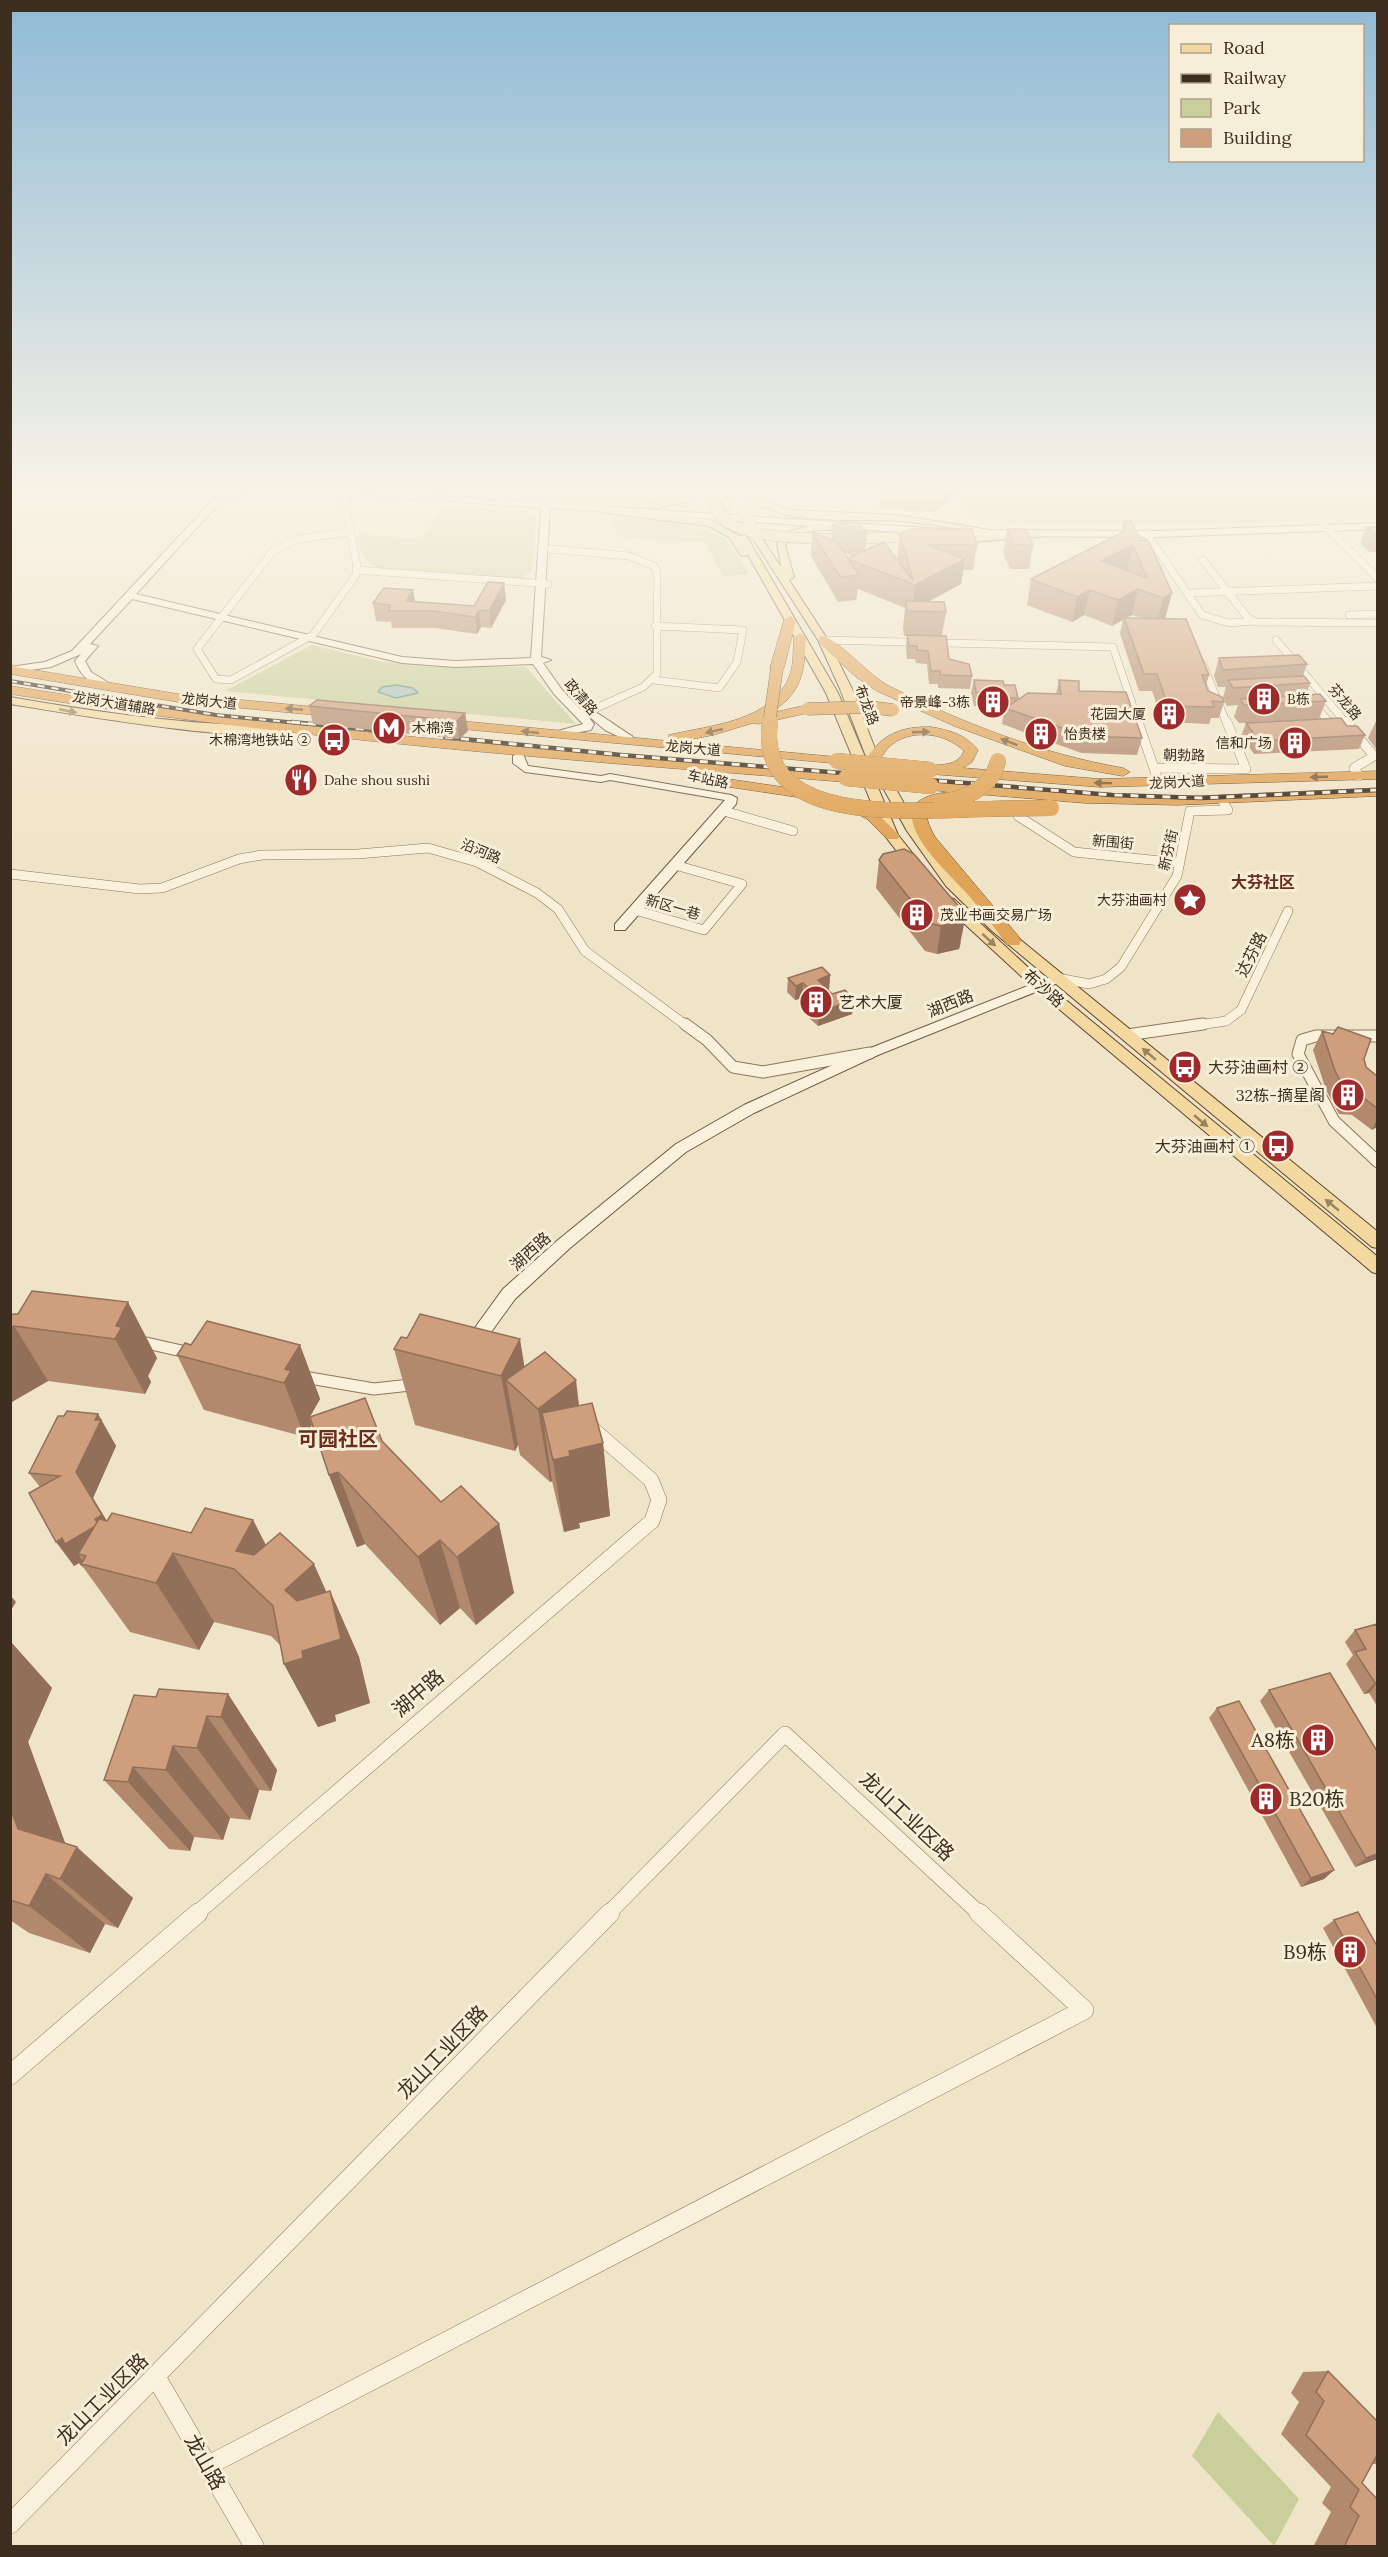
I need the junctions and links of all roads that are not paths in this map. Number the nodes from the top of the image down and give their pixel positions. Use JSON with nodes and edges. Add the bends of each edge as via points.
{"nodes":[{"id":1,"x":122,"y":607,"type":"edge"},
{"id":2,"x":124,"y":607,"type":"edge"},
{"id":3,"x":190,"y":607,"type":"edge"},
{"id":4,"x":228,"y":607,"type":"edge"},
{"id":5,"x":332,"y":607,"type":"edge"},
{"id":6,"x":543,"y":607,"type":"edge"},
{"id":7,"x":656,"y":607,"type":"edge"},
{"id":8,"x":782,"y":607,"type":"edge"},
{"id":9,"x":801,"y":607,"type":"edge"},
{"id":10,"x":1198,"y":607,"type":"edge"},
{"id":11,"x":1242,"y":607,"type":"edge"},
{"id":12,"x":1377,"y":614,"type":"edge"},
{"id":13,"x":222,"y":615,"type":"junction"},
{"id":14,"x":1266,"y":618,"type":"dead end"},
{"id":15,"x":790,"y":620,"type":"junction"},
{"id":16,"x":1254,"y":621,"type":"junction"},
{"id":17,"x":1377,"y":623,"type":"edge"},
{"id":18,"x":655,"y":626,"type":"junction"},
{"id":19,"x":310,"y":636,"type":"junction"},
{"id":20,"x":800,"y":637,"type":"junction"},
{"id":21,"x":823,"y":640,"type":"junction"},
{"id":22,"x":1276,"y":640,"type":"dead end"},
{"id":23,"x":541,"y":658,"type":"junction"},
{"id":24,"x":1203,"y":665,"type":"edge"},
{"id":25,"x":10,"y":670,"type":"edge"},
{"id":26,"x":654,"y":680,"type":"junction"},
{"id":27,"x":108,"y":687,"type":"junction"},
{"id":28,"x":10,"y":690,"type":"edge"},
{"id":29,"x":1225,"y":692,"type":"dead end"},
{"id":30,"x":1214,"y":693,"type":"junction"},
{"id":31,"x":1308,"y":697,"type":"edge"},
{"id":32,"x":10,"y":700,"type":"edge"},
{"id":33,"x":1304,"y":706,"type":"edge"},
{"id":34,"x":1315,"y":706,"type":"junction"},
{"id":35,"x":1234,"y":711,"type":"dead end"},
{"id":36,"x":1222,"y":712,"type":"junction"},
{"id":37,"x":346,"y":714,"type":"edge"},
{"id":38,"x":585,"y":714,"type":"junction"},
{"id":39,"x":426,"y":721,"type":"edge"},
{"id":40,"x":958,"y":723,"type":"junction"},
{"id":41,"x":1346,"y":724,"type":"junction"},
{"id":42,"x":738,"y":725,"type":"junction"},
{"id":43,"x":285,"y":730,"type":"junction"},
{"id":44,"x":1230,"y":730,"type":"junction"},
{"id":45,"x":1240,"y":730,"type":"dead end"},
{"id":46,"x":555,"y":735,"type":"junction"},
{"id":47,"x":628,"y":738,"type":"junction"},
{"id":48,"x":588,"y":739,"type":"junction"},
{"id":49,"x":458,"y":747,"type":"junction"},
{"id":50,"x":519,"y":756,"type":"junction"},
{"id":51,"x":1376,"y":756,"type":"edge"},
{"id":52,"x":873,"y":759,"type":"junction"},
{"id":53,"x":930,"y":770,"type":"junction"},
{"id":54,"x":1155,"y":771,"type":"junction"},
{"id":55,"x":1377,"y":775,"type":"edge"},
{"id":56,"x":1359,"y":776,"type":"junction"},
{"id":57,"x":1231,"y":779,"type":"junction"},
{"id":58,"x":843,"y":785,"type":"junction"},
{"id":59,"x":1377,"y":792,"type":"edge"},
{"id":60,"x":1085,"y":799,"type":"junction"},
{"id":61,"x":1222,"y":800,"type":"junction"},
{"id":62,"x":1169,"y":801,"type":"junction"},
{"id":63,"x":724,"y":811,"type":"junction"},
{"id":64,"x":1018,"y":816,"type":"dead end"},
{"id":65,"x":793,"y":831,"type":"dead end"},
{"id":66,"x":892,"y":836,"type":"junction"},
{"id":67,"x":1180,"y":863,"type":"junction"},
{"id":68,"x":675,"y":865,"type":"junction"},
{"id":69,"x":10,"y":874,"type":"edge"},
{"id":70,"x":635,"y":910,"type":"junction"},
{"id":71,"x":1288,"y":911,"type":"dead end"},
{"id":72,"x":620,"y":927,"type":"dead end"},
{"id":73,"x":1013,"y":941,"type":"junction"},
{"id":74,"x":1058,"y":978,"type":"junction"},
{"id":75,"x":1039,"y":985,"type":"junction"},
{"id":76,"x":1127,"y":1035,"type":"junction"},
{"id":77,"x":1377,"y":1036,"type":"edge"},
{"id":78,"x":873,"y":1052,"type":"junction"},
{"id":79,"x":1377,"y":1162,"type":"edge"},
{"id":80,"x":1377,"y":1242,"type":"edge"},
{"id":81,"x":1377,"y":1267,"type":"edge"},
{"id":82,"x":122,"y":1338,"type":"edge"},
{"id":83,"x":485,"y":1338,"type":"joint"},
{"id":84,"x":468,"y":1347,"type":"edge"},
{"id":85,"x":214,"y":1358,"type":"edge"},
{"id":86,"x":283,"y":1372,"type":"edge"},
{"id":87,"x":427,"y":1381,"type":"edge"},
{"id":88,"x":579,"y":1418,"type":"edge"},
{"id":89,"x":11,"y":2071,"type":"edge"},
{"id":90,"x":156,"y":2377,"type":"junction"},
{"id":91,"x":207,"y":2466,"type":"junction"},
{"id":92,"x":10,"y":2524,"type":"edge"},
{"id":93,"x":254,"y":2547,"type":"edge"}],
"edges":[{"from":1,"to":25,"type":"main road","via":[[76,653],[47,665]]},
{"from":2,"to":27,"type":"main road","via":[[80,661],[90,677]]},
{"from":3,"to":13,"type":"main road"},
{"from":4,"to":13,"type":"street"},
{"from":5,"to":19,"type":"street"},
{"from":6,"to":23,"type":"main road"},
{"from":7,"to":18,"type":"street"},
{"from":8,"to":15,"type":"main road"},
{"from":9,"to":21,"type":"main road","name":"布龙路"},
{"from":10,"to":16,"type":"street","via":[[1206,617],[1229,623]]},
{"from":11,"to":16,"type":"street"},
{"from":12,"to":14,"type":"street"},
{"from":13,"to":19,"type":"main road"},
{"from":13,"to":19,"type":"street","via":[[197,649],[216,679],[225,682]]},
{"from":15,"to":20,"type":"main road"},
{"from":15,"to":62,"type":"highway","bridge":true,"via":[[777,668],[767,742],[772,764],[783,777],[812,796],[842,807],[888,811]]},
{"from":16,"to":17,"type":"street"},
{"from":18,"to":26,"type":"street","via":[[658,666]]},
{"from":18,"to":26,"type":"street","via":[[743,630],[737,662],[719,688]]},
{"from":19,"to":23,"type":"main road","via":[[387,657],[428,663]]},
{"from":20,"to":42,"type":"highway","via":[[796,675],[786,695]]},
{"from":20,"to":66,"type":"main road","name":"布沙路","via":[[832,693]]},
{"from":21,"to":40,"type":"highway","via":[[882,688]]},
{"from":21,"to":52,"type":"main road","name":"布龙路"},
{"from":21,"to":54,"type":"street","via":[[1113,647]]},
{"from":22,"to":41,"type":"street","name":"芬龙路"},
{"from":23,"to":38,"type":"main road","name":"政清路","via":[[558,692]]},
{"from":24,"to":30,"type":"street","name":"朝勃路"},
{"from":25,"to":27,"type":"highway","name":"龙岗大道"},
{"from":26,"to":38,"type":"street"},
{"from":37,"to":27,"type":"highway","name":"龙岗大道","one_way":true,"via":[[178,698]]},
{"from":28,"to":43,"type":"highway","name":"龙岗大道"},
{"from":29,"to":30,"type":"street"},
{"from":30,"to":36,"type":"street","name":"朝勃路"},
{"from":31,"to":34,"type":"street"},
{"from":32,"to":43,"type":"main road","name":"龙岗大道辅路","one_way":true,"via":[[196,729]]},
{"from":33,"to":34,"type":"street"},
{"from":34,"to":41,"type":"street","via":[[1328,725]]},
{"from":35,"to":36,"type":"street"},
{"from":36,"to":44,"type":"street","name":"朝勃路"},
{"from":38,"to":46,"type":"main road","name":"政清路","via":[[587,728]]},
{"from":38,"to":47,"type":"main road","name":"政清路"},
{"from":46,"to":39,"type":"highway","name":"龙岗大道","one_way":true},
{"from":40,"to":42,"type":"highway","bridge":true,"via":[[869,707],[807,709]]},
{"from":54,"to":40,"type":"highway","one_way":true,"via":[[1110,771],[1070,763]]},
{"from":40,"to":58,"type":"highway","bridge":true,"via":[[987,741],[998,761],[997,771],[980,789],[952,801],[914,804]]},
{"from":41,"to":51,"type":"street","name":"芬龙路"},
{"from":42,"to":47,"type":"highway","one_way":true,"via":[[697,735]]},
{"from":43,"to":49,"type":"highway","name":"龙岗大道"},
{"from":44,"to":45,"type":"street"},
{"from":44,"to":54,"type":"street","name":"朝勃路","via":[[1246,770]]},
{"from":46,"to":48,"type":"highway","name":"龙岗大道"},
{"from":47,"to":48,"type":"highway"},
{"from":48,"to":53,"type":"highway","name":"龙岗大道","bridge":true},
{"from":49,"to":50,"type":"highway"},
{"from":49,"to":58,"type":"highway","name":"龙岗大道"},
{"from":50,"to":58,"type":"highway"},
{"from":50,"to":63,"type":"main road","name":"车站路","via":[[525,769],[610,777],[731,798]]},
{"from":50,"to":66,"type":"highway","via":[[824,797],[872,816]]},
{"from":51,"to":56,"type":"street","name":"芬龙路","via":[[1354,768]]},
{"from":52,"to":53,"type":"highway","one_way":true,"via":[[887,741],[923,731],[945,734],[967,744],[971,750],[969,759],[959,766]]},
{"from":52,"to":73,"type":"main road","name":"布沙路","via":[[913,831],[951,883]]},
{"from":57,"to":53,"type":"highway","name":"龙岗大道","one_way":true,"via":[[1100,783]]},
{"from":54,"to":57,"type":"highway"},
{"from":55,"to":56,"type":"highway","name":"龙岗大道"},
{"from":56,"to":57,"type":"highway","name":"龙岗大道","one_way":true},
{"from":58,"to":60,"type":"highway","name":"龙岗大道","bridge":true,"via":[[931,786]]},
{"from":59,"to":61,"type":"highway","name":"龙岗大道"},
{"from":60,"to":62,"type":"highway","name":"龙岗大道"},
{"from":60,"to":73,"type":"highway","via":[[952,796],[926,803],[920,809],[919,819],[945,860]]},
{"from":61,"to":62,"type":"highway","name":"龙岗大道"},
{"from":61,"to":67,"type":"street","name":"新芬街","via":[[1228,810],[1190,812]]},
{"from":63,"to":65,"type":"street"},
{"from":63,"to":68,"type":"main road","name":"车站路"},
{"from":64,"to":67,"type":"street","name":"新围街","via":[[1074,852]]},
{"from":66,"to":75,"type":"main road","name":"布沙路","one_way":true,"via":[[962,916]]},
{"from":67,"to":74,"type":"street","name":"新芬街","via":[[1177,876],[1121,967],[1106,979],[1089,984]]},
{"from":68,"to":70,"type":"main road","name":"车站路"},
{"from":68,"to":70,"type":"street","name":"新区一巷","via":[[742,884],[704,930]]},
{"from":69,"to":78,"type":"street","name":"沿河路","via":[[140,889],[162,888],[239,859],[262,855],[357,854],[428,848],[477,862],[537,893],[558,909],[585,951],[707,1040],[733,1067],[763,1072]]},
{"from":70,"to":72,"type":"main road","name":"车站路"},
{"from":71,"to":76,"type":"street","name":"达芬路","via":[[1241,1010],[1226,1021]]},
{"from":73,"to":74,"type":"main road","name":"布沙路"},
{"from":74,"to":75,"type":"main road","name":"湖西路"},
{"from":74,"to":76,"type":"main road","name":"布沙路"},
{"from":75,"to":78,"type":"main road","name":"湖西路"},
{"from":75,"to":81,"type":"main road","name":"布沙路","one_way":true},
{"from":80,"to":76,"type":"main road","name":"布沙路","one_way":true},
{"from":77,"to":79,"type":"street","via":[[1316,1036],[1302,1040],[1298,1054],[1334,1121]]},
{"from":78,"to":83,"type":"main road","name":"湖西路","via":[[748,1109],[681,1148],[509,1294]]},
{"from":82,"to":85,"type":"street"},
{"from":83,"to":84,"type":"street","name":"湖西路"},
{"from":86,"to":87,"type":"street","via":[[364,1390],[398,1390]]},
{"from":88,"to":89,"type":"street","name":"湖中路","via":[[651,1480],[659,1500],[652,1521]]},
{"from":90,"to":91,"type":"street","name":"龙山路"},
{"from":90,"to":91,"type":"street","name":"龙山工业区路","via":[[785,1734],[1084,2010]]},
{"from":90,"to":92,"type":"street","name":"龙山工业区路"},
{"from":91,"to":93,"type":"street","name":"龙山路"}]}
